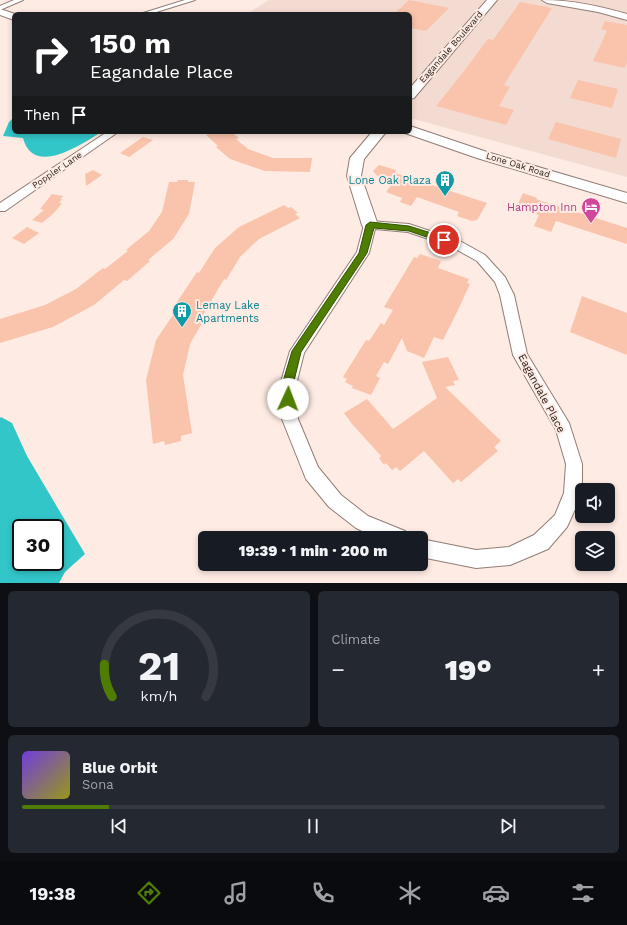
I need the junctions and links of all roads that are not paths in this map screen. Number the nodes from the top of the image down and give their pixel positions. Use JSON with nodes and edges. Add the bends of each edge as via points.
{"nodes":[{"id":1,"x":20,"y":0,"type":"edge"},
{"id":2,"x":192,"y":0,"type":"edge"},
{"id":3,"x":492,"y":0,"type":"edge"},
{"id":4,"x":547,"y":0,"type":"edge"},
{"id":5,"x":0,"y":8,"type":"edge"},
{"id":6,"x":0,"y":12,"type":"edge"},
{"id":7,"x":150,"y":12,"type":"edge"},
{"id":8,"x":12,"y":16,"type":"edge"},
{"id":9,"x":627,"y":17,"type":"edge"},
{"id":10,"x":412,"y":93,"type":"edge"},
{"id":11,"x":412,"y":127,"type":"edge"},
{"id":12,"x":412,"y":131,"type":"edge"},
{"id":13,"x":110,"y":134,"type":"edge"},
{"id":14,"x":377,"y":134,"type":"edge"},
{"id":15,"x":627,"y":186,"type":"edge"},
{"id":16,"x":627,"y":198,"type":"edge"},
{"id":17,"x":1,"y":208,"type":"edge"},
{"id":18,"x":370,"y":225,"type":"junction"},
{"id":19,"x":382,"y":531,"type":"edge"},
{"id":20,"x":428,"y":549,"type":"edge"}],
"edges":[{"from":1,"to":5,"type":"street"},
{"from":2,"to":7,"type":"street"},
{"from":3,"to":10,"type":"street","name":"Eagandale Boulevard"},
{"from":4,"to":9,"type":"street","via":[[599,9]]},
{"from":6,"to":8,"type":"street"},
{"from":11,"to":15,"type":"street","name":"Lone Oak Road"},
{"from":12,"to":16,"type":"street","name":"Lone Oak Road","via":[[475,153]]},
{"from":13,"to":17,"type":"street","name":"Poppler Lane"},
{"from":14,"to":18,"type":"street","via":[[357,158],[354,176]]},
{"from":18,"to":19,"type":"street","via":[[363,253],[297,351],[288,385],[290,419],[312,473],[335,501],[362,522]]},
{"from":18,"to":20,"type":"street","name":"Eagandale Place","via":[[409,228],[456,244],[481,258],[500,280],[507,295],[520,355],[563,428],[574,464],[573,494],[561,522],[541,542],[510,556],[476,559]]}]}
